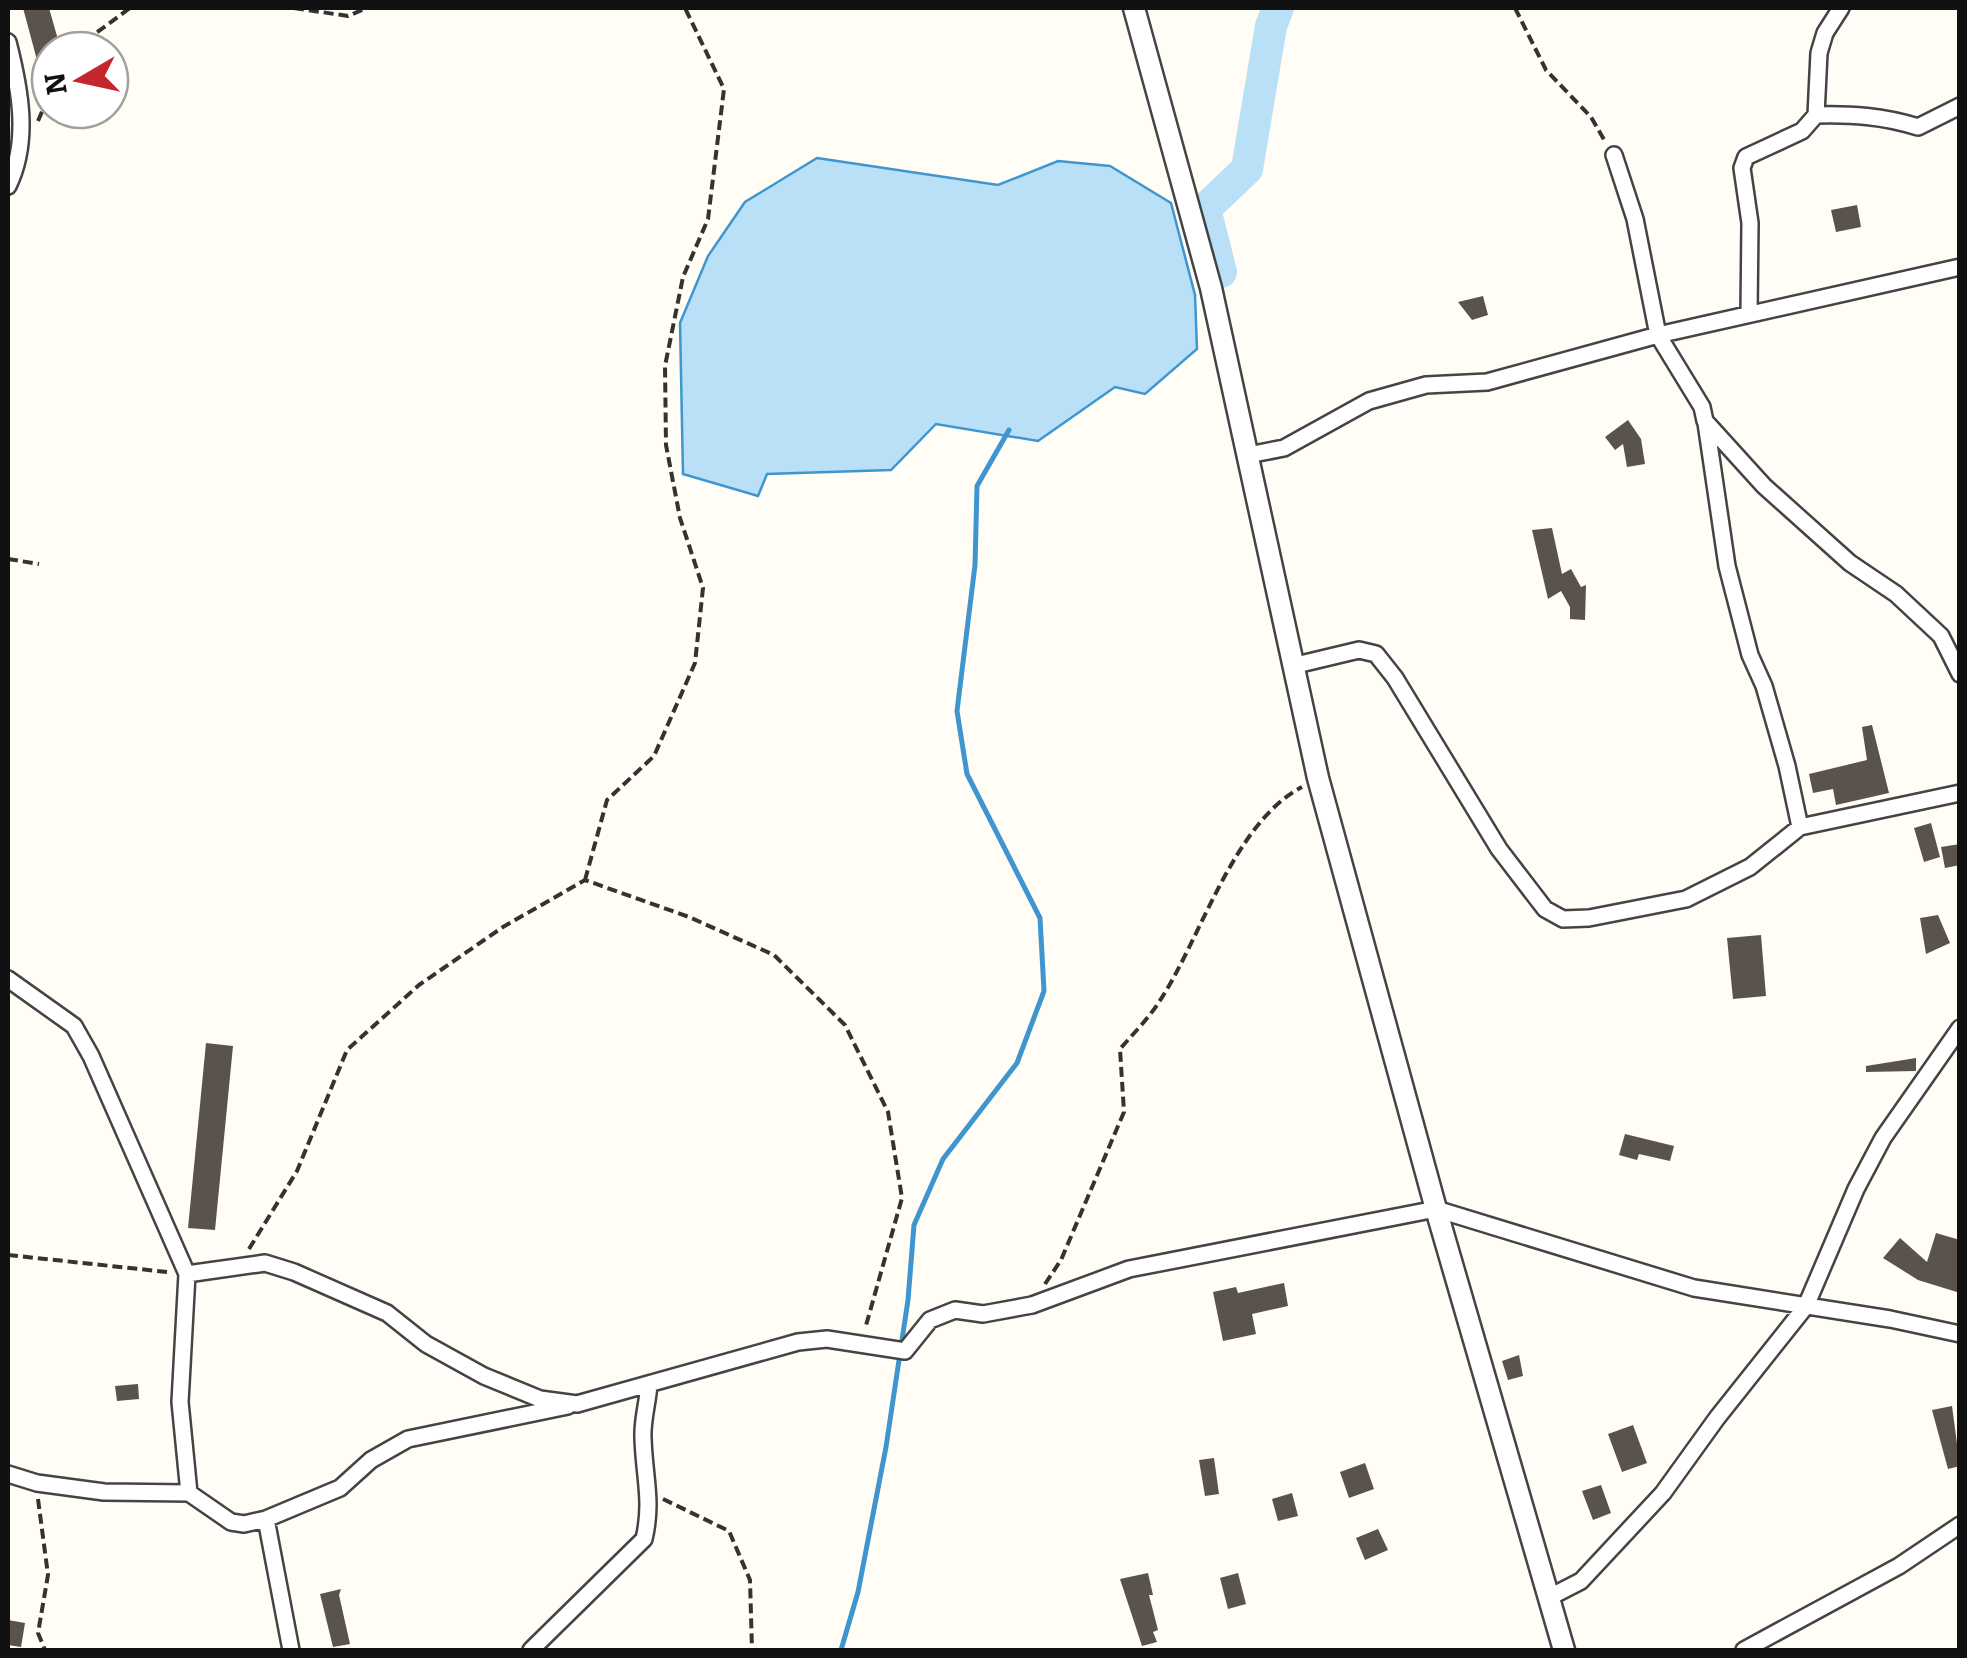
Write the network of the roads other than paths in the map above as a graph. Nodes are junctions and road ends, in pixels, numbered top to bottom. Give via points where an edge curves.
1 (1134, 8) edge
2 (1842, 8) edge
3 (8, 42) edge
4 (1960, 106) edge
5 (1816, 115) junction
6 (1614, 154) road end
7 (8, 186) edge
8 (1960, 267) edge
9 (1749, 314) junction
10 (1658, 334) junction
11 (1705, 421) junction
12 (1248, 455) junction
13 (1292, 666) junction
14 (1960, 674) edge
15 (1960, 793) edge
16 (1800, 827) junction
17 (8, 979) edge
18 (1960, 1028) edge
19 (1436, 1209) junction
20 (186, 1274) junction
21 (1806, 1306) junction
22 (1960, 1334) edge
23 (649, 1384) junction
24 (577, 1404) junction
25 (8, 1474) edge
26 (190, 1493) junction
27 (266, 1519) junction
28 (1960, 1525) edge
29 (1548, 1598) junction
30 (291, 1650) edge
31 (531, 1650) edge
32 (1564, 1650) edge
33 (1744, 1650) edge

1 - 12 street via 1212,288
2 - 5 street via 1819,53
3 - 7 street via 22,118 18,166
4 - 5 street via 1918,127 1855,114
5 - 9 street via 1802,131 1746,157 1742,168 1750,223
6 - 10 street
8 - 9 street
9 - 10 street
10 - 11 street
10 - 12 street via 1488,382 1426,385 1369,400 1284,448
11 - 14 street via 1764,486 1941,636
11 - 16 street via 1727,566
12 - 13 street
13 - 16 street via 1358,650 1376,654 1499,849 1545,908 1564,920 1686,898 1750,868
13 - 19 street
15 - 16 street
17 - 20 street via 74,1026
18 - 21 street via 1884,1138
19 - 21 street via 1694,1288
19 - 23 street via 1128,1269 1032,1305 983,1314 955,1310 930,1320 904,1351 827,1339 798,1342
19 - 29 street
20 - 24 street via 265,1263 294,1272 387,1313 484,1376 540,1399
20 - 26 street via 180,1402
21 - 22 street
21 - 29 street via 1663,1493 1580,1581
23 - 24 street
23 - 31 street via 642,1443 650,1516 644,1539
24 - 27 street via 408,1439 340,1488
25 - 26 street via 104,1492
26 - 27 street via 230,1522
27 - 30 street
28 - 33 street
29 - 32 street

